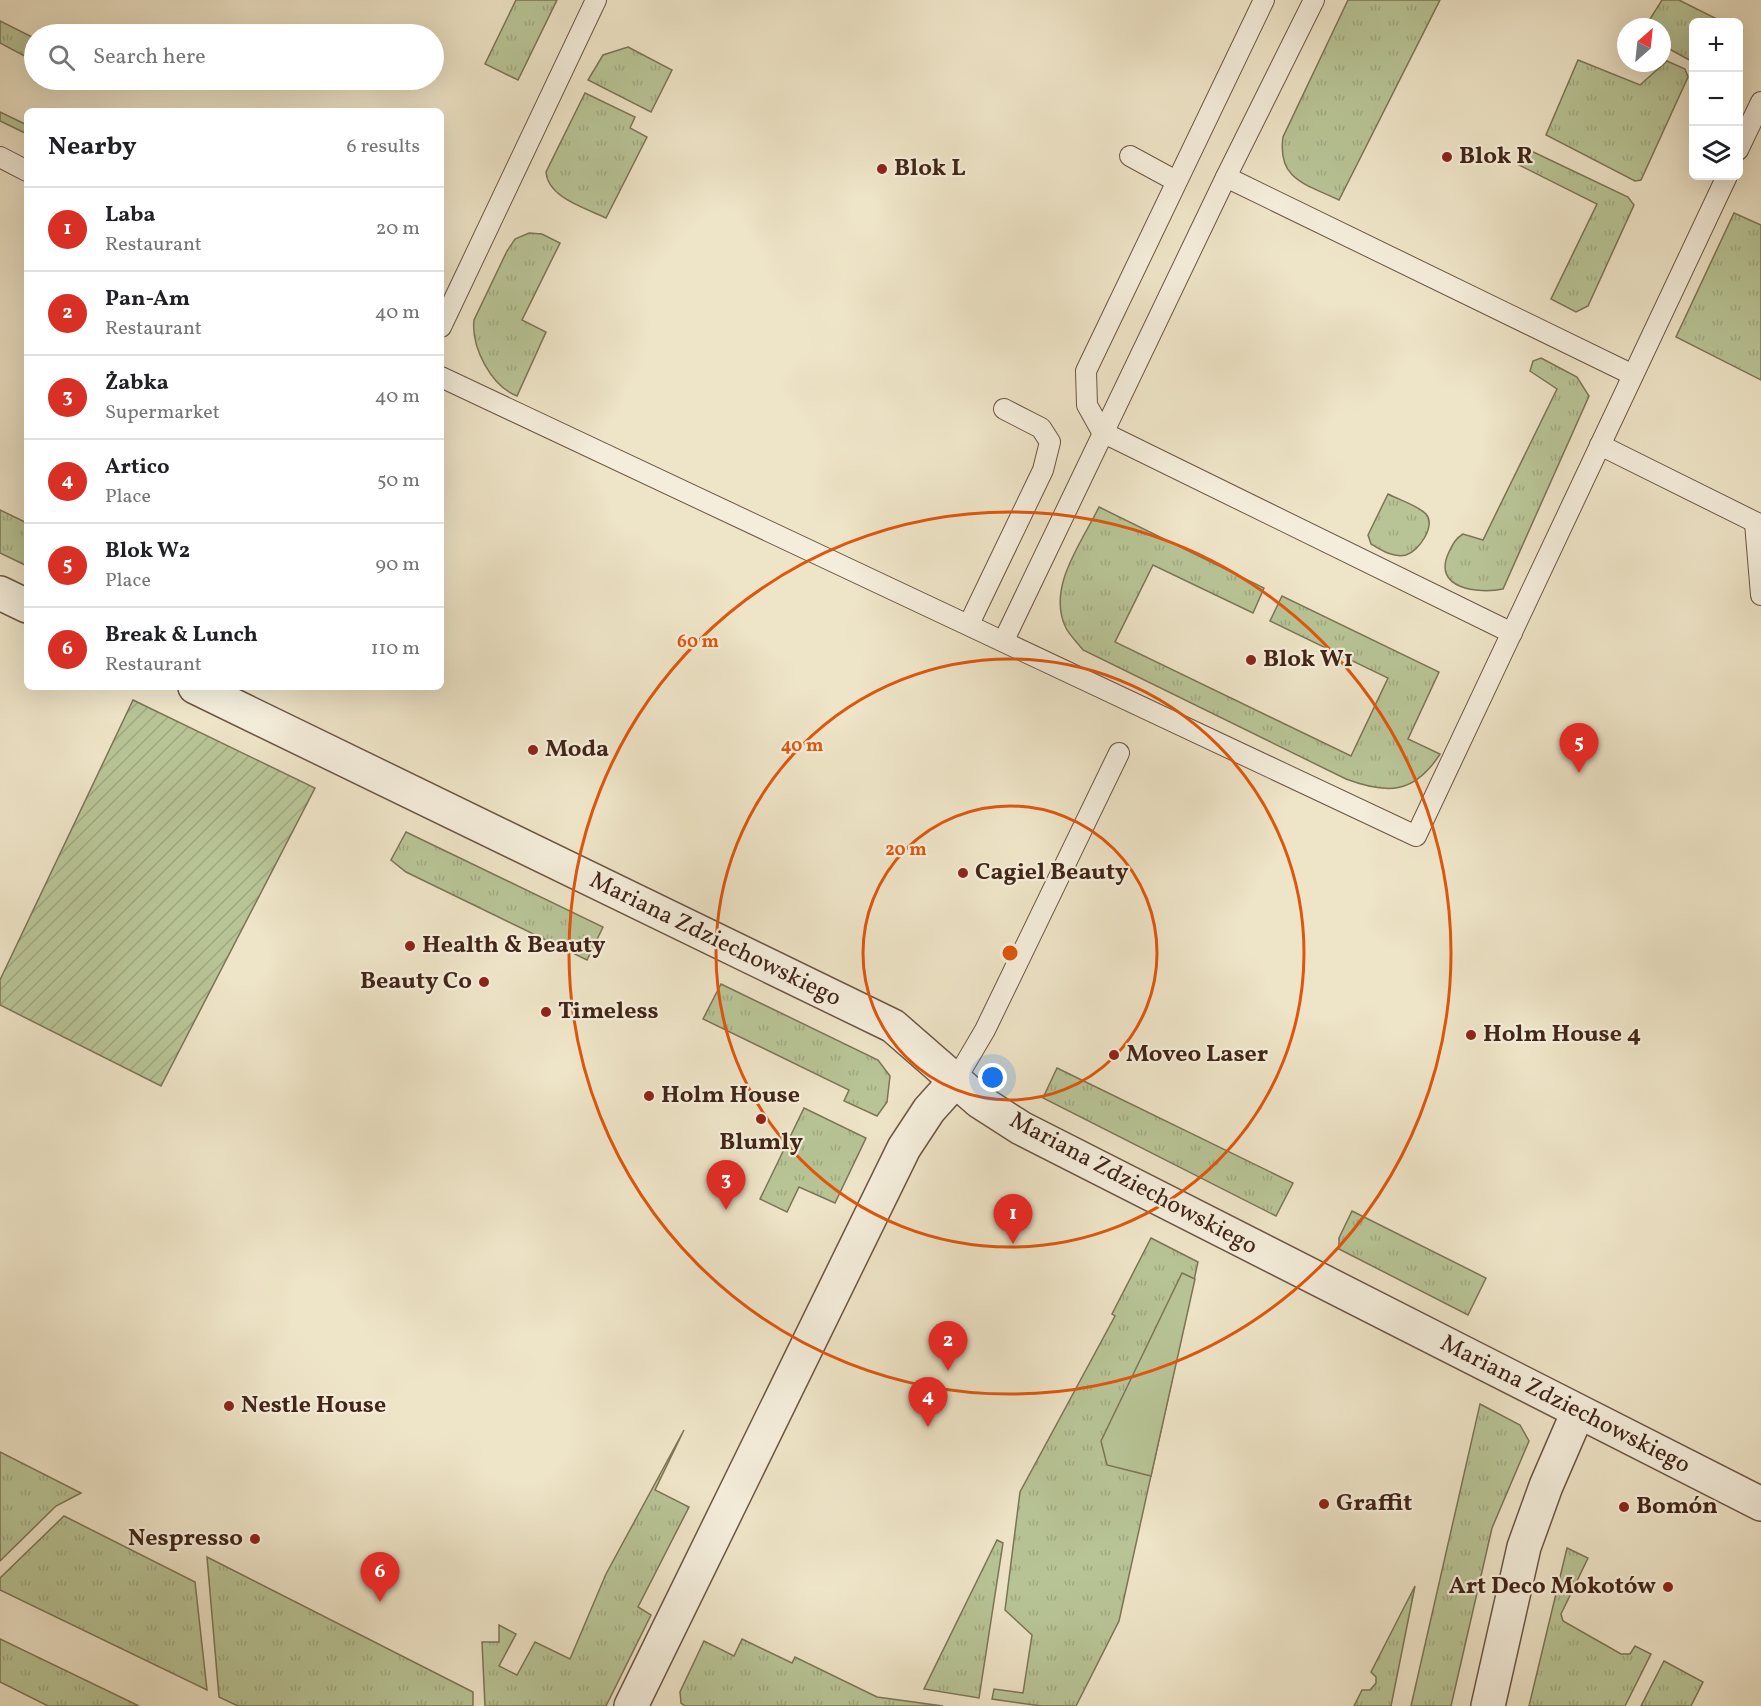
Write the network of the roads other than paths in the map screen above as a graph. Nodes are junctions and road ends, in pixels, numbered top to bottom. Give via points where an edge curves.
1 (596, 0) edge
2 (1264, 0) edge
3 (1314, 0) edge
4 (1761, 102) edge
5 (1743, 140) edge
6 (1130, 156) dead end
7 (0, 157) edge
8 (24, 169) edge
9 (1226, 177) junction
10 (1724, 180) edge
11 (1176, 181) junction
12 (444, 321) edge
13 (1633, 375) junction
14 (444, 378) edge
15 (1004, 409) dead end
16 (1102, 432) junction
17 (1600, 446) junction
18 (1758, 524) edge
19 (0, 593) edge
20 (1761, 595) edge
21 (24, 605) edge
22 (969, 624) junction
23 (1512, 633) junction
24 (1004, 640) junction
25 (201, 690) edge
26 (1119, 753) dead end
27 (955, 1081) junction
28 (1578, 1412) junction
29 (1761, 1504) edge
30 (631, 1706) edge
31 (1488, 1706) edge

1 - 12 lane
2 - 11 lane
3 - 9 lane
4 - 5 lane
6 - 11 lane
7 - 8 lane
9 - 13 lane
9 - 16 lane
10 - 13 lane
11 - 16 lane via 1086,371 1087,405
13 - 17 lane
14 - 22 lane
15 - 22 lane via 1041,428 1050,442 1042,470
16 - 23 lane
16 - 24 lane
17 - 18 lane
17 - 23 lane
18 - 20 lane
19 - 21 street
22 - 24 lane
23 - 24 lane via 1416,836
25 - 27 street, Mariana Zdziechowskiego via 892,1026
26 - 27 lane via 985,1030
27 - 28 street, Mariana Zdziechowskiego via 1021,1128
27 - 30 street via 929,1110 904,1148
28 - 29 street, Mariana Zdziechowskiego
28 - 31 street via 1524,1547

